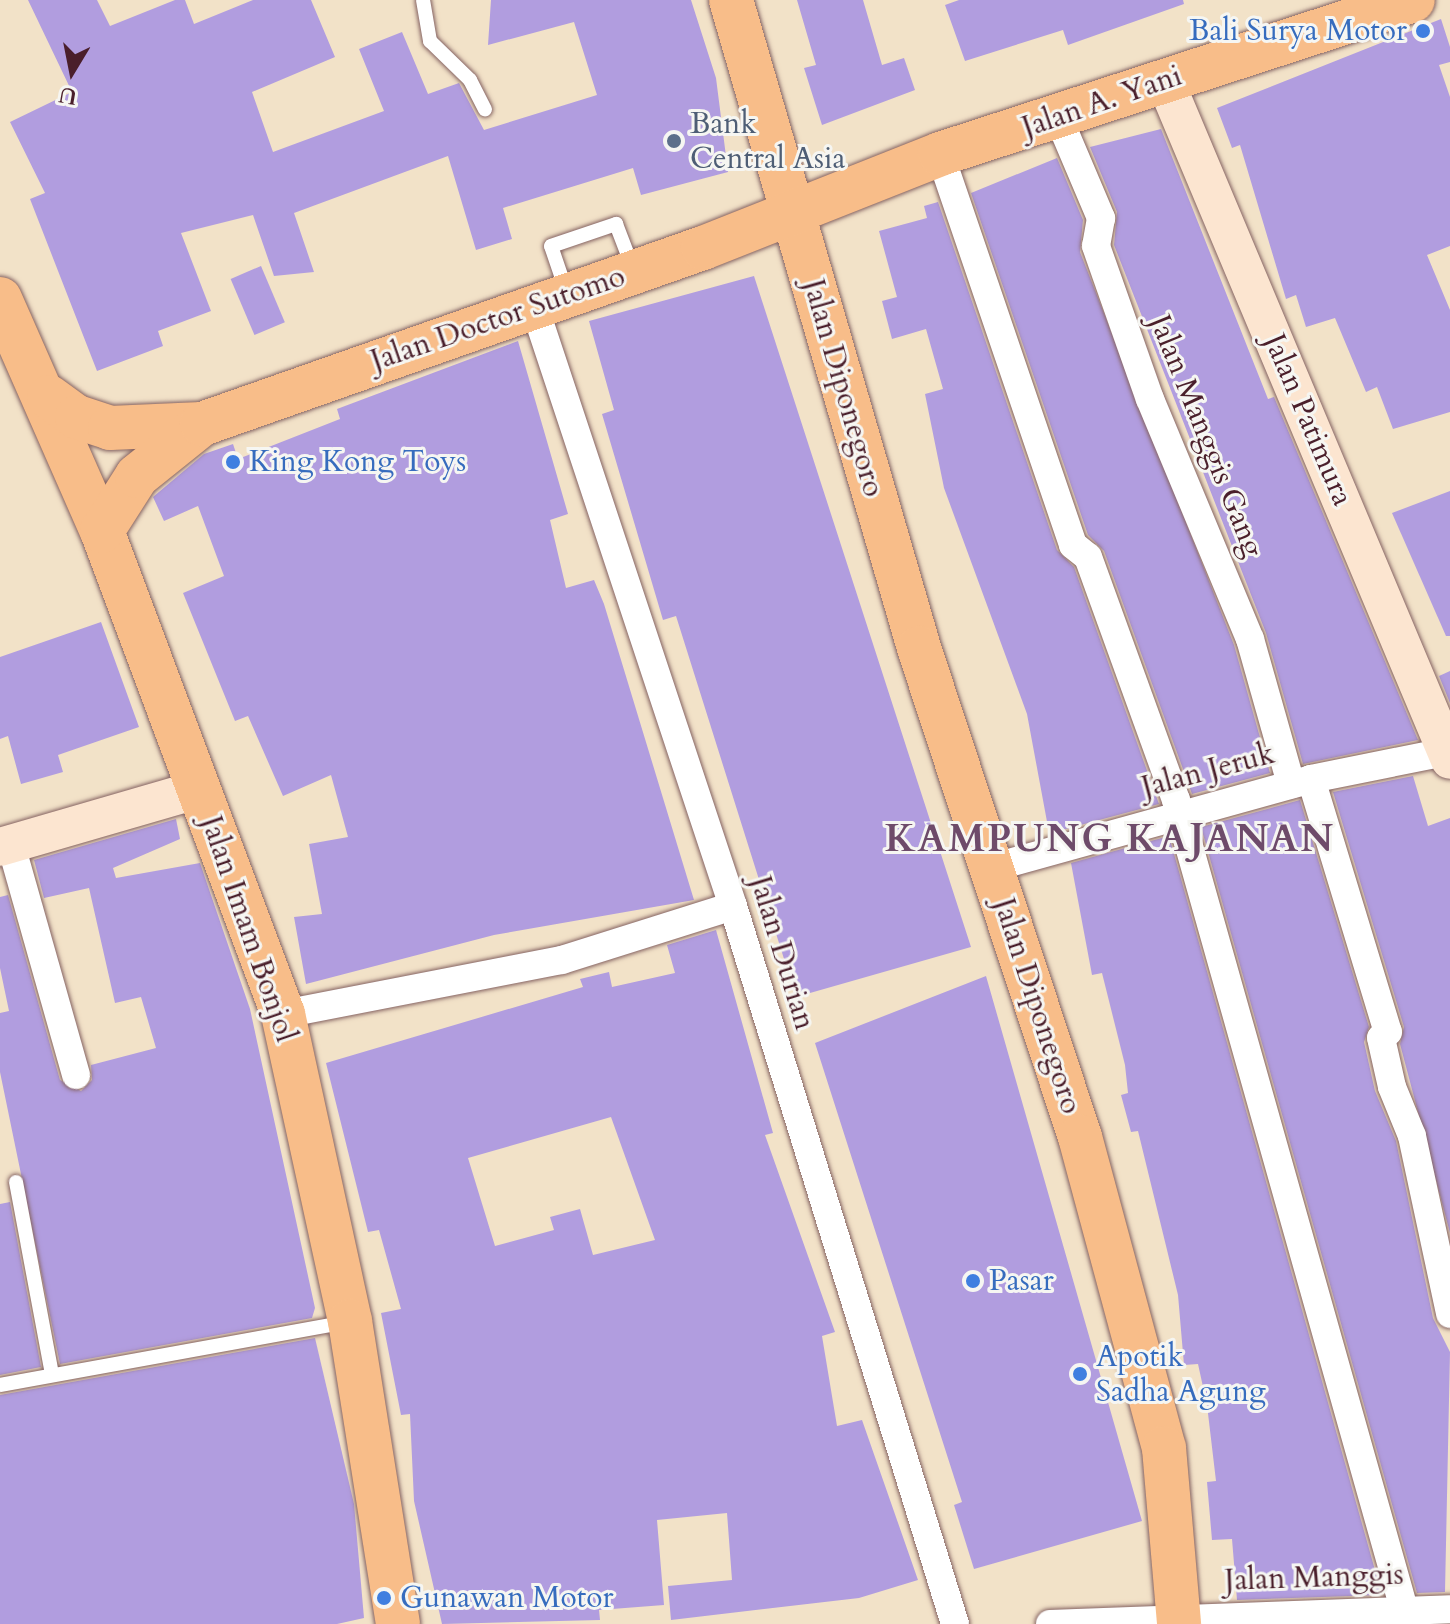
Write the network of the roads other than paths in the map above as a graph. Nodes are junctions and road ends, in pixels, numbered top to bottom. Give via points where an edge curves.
1 (423, 0) edge
2 (731, 0) edge
3 (1413, 0) edge
4 (1165, 81) junction
5 (485, 109) dead end
6 (1059, 119) junction
7 (940, 154) junction
8 (794, 213) junction
9 (0, 299) edge
10 (551, 300) junction
11 (49, 397) junction
12 (202, 424) junction
13 (102, 531) junction
14 (1449, 754) edge
15 (1301, 781) junction
16 (199, 789) junction
17 (1180, 814) junction
18 (6, 846) edge
19 (991, 868) junction
20 (733, 906) junction
21 (283, 1014) junction
22 (76, 1075) dead end
23 (16, 1182) dead end
24 (1450, 1314) edge
25 (350, 1321) junction
26 (52, 1374) junction
27 (0, 1385) edge
28 (1404, 1609) junction
29 (1450, 1609) edge
30 (1179, 1620) edge
31 (1366, 1620) edge
32 (398, 1624) edge
33 (955, 1624) edge
34 (1050, 1624) edge

1 - 5 lane via 430,41 470,80
2 - 8 highway, Jalan Diponegoro
3 - 4 highway, Jalan A. Yani
4 - 6 highway, Jalan A. Yani
4 - 14 street, Jalan Patimura
6 - 7 highway, Jalan A. Yani
6 - 15 street, Jalan Manggis Gang via 1101,218 1096,246 1150,399 1250,639
7 - 8 highway, Jalan A. Yani
7 - 17 street via 1073,545 1088,557
8 - 10 highway, Jalan Doctor Sutomo
8 - 19 highway, Jalan Diponegoro via 820,320
9 - 11 highway, Jalan Imam Bonjol
10 - 12 highway, Jalan Doctor Sutomo
10 - 20 street, Jalan Durian
11 - 12 highway, Jalan Doctor Sutomo via 110,428
11 - 13 highway, Jalan Imam Bonjol
12 - 13 highway, Jalan Doctor Sutomo via 137,476
13 - 16 highway, Jalan Imam Bonjol
14 - 15 street, Jalan Jeruk
15 - 17 street, Jalan Jeruk
15 - 24 street, Jalan Manggis Gang via 1388,1032 1381,1038 1392,1087 1412,1136
16 - 18 street
16 - 21 highway, Jalan Imam Bonjol
17 - 19 street, Jalan Jeruk
17 - 28 street
18 - 22 street
19 - 30 highway, Jalan Diponegoro via 1080,1137 1164,1448
20 - 21 street via 562,960
20 - 33 street, Jalan Durian
21 - 25 highway, Jalan Imam Bonjol
23 - 26 lane
25 - 26 lane
25 - 32 highway, Jalan Imam Bonjol
26 - 27 lane
28 - 29 street, Jalan Manggis
28 - 31 street, Jalan Manggis
30 - 31 street, Jalan Manggis
30 - 34 street, Jalan Manggis

